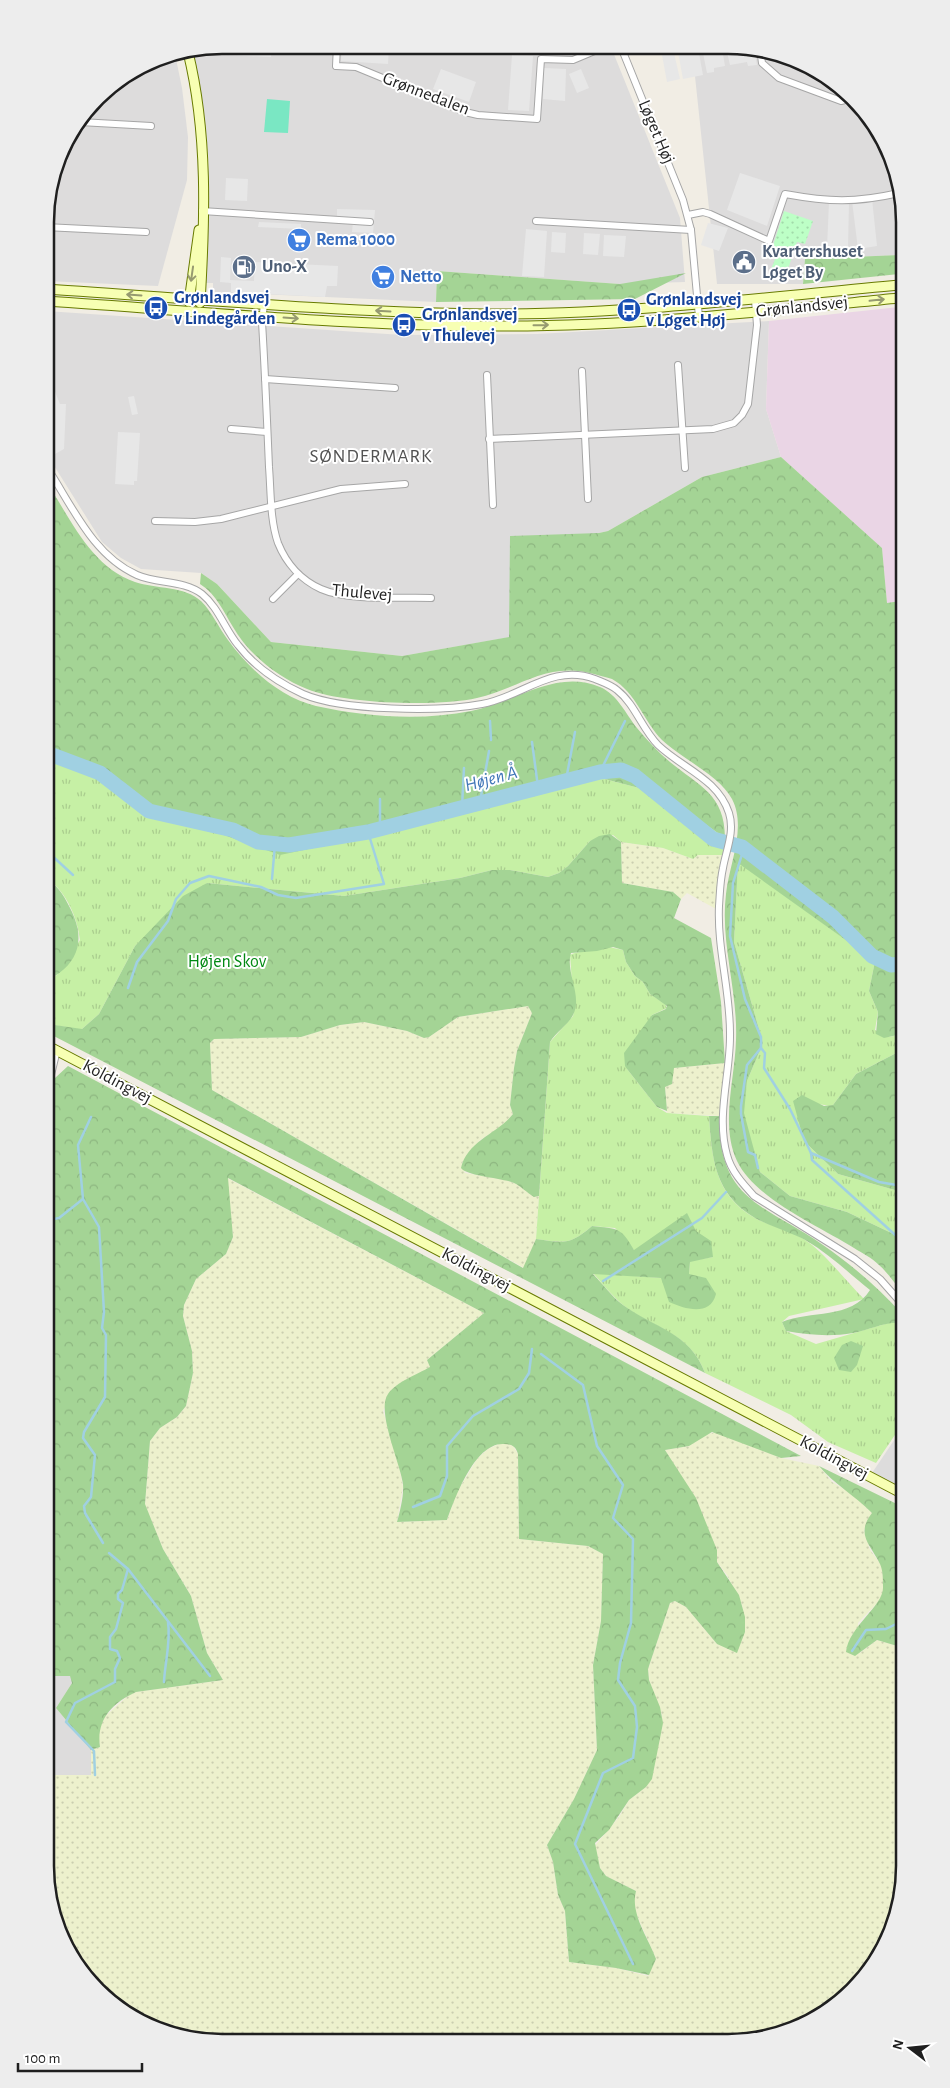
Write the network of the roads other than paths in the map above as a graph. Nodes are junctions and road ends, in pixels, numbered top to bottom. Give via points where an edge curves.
1 (337, 54) edge
2 (587, 54) edge
3 (623, 54) edge
4 (189, 57) edge
5 (761, 57) edge
6 (844, 100) edge
7 (87, 122) edge
8 (151, 126) dead end
9 (894, 194) edge
10 (202, 213) junction
11 (688, 215) junction
12 (536, 221) dead end
13 (370, 222) dead end
14 (54, 227) edge
15 (691, 230) junction
16 (146, 232) dead end
17 (896, 285) edge
18 (54, 290) edge
19 (189, 298) junction
20 (896, 298) edge
21 (201, 299) junction
22 (755, 300) junction
23 (54, 302) edge
24 (264, 304) junction
25 (699, 305) junction
26 (188, 310) junction
27 (200, 311) junction
28 (756, 312) junction
29 (263, 316) junction
30 (699, 317) junction
31 (678, 366) dead end
32 (582, 371) dead end
33 (487, 375) dead end
34 (265, 379) junction
35 (395, 388) dead end
36 (230, 430) dead end
37 (267, 432) junction
38 (683, 432) junction
39 (586, 436) junction
40 (490, 439) junction
41 (685, 468) dead end
42 (54, 478) edge
43 (405, 484) dead end
44 (588, 498) dead end
45 (493, 505) dead end
46 (272, 507) junction
47 (155, 521) dead end
48 (298, 574) junction
49 (431, 598) dead end
50 (273, 599) dead end
51 (54, 1049) edge
52 (57, 1050) junction
53 (54, 1062) edge
54 (896, 1297) edge
55 (896, 1490) edge

1 - 2 street, Grønnedalen via 336,66 356,67 478,115 537,119 541,59 573,60
3 - 11 street, Løget Høj
4 - 10 street via 201,128
5 - 6 street via 762,62 778,78
7 - 8 street
9 - 11 street via 840,202 785,194 769,241 710,214
10 - 13 street
10 -> 19 street
10 - 21 street
11 - 15 street, Løget Høj
12 - 15 street
14 - 16 street
15 - 25 street, Løget Høj
17 - 22 street, Grønlandsvej
19 -> 18 street, Grønlandsvej
19 - 21 street, Grønlandsvej
19 - 26 street
28 -> 20 street, Grønlandsvej
21 - 24 street, Grønlandsvej
21 - 27 street
22 - 25 street, Grønlandsvej
22 - 28 street
23 - 26 street, Grønlandsvej
25 -> 24 street, Grønlandsvej via 502,314
24 - 29 street, Thulevej
25 - 30 street, Løget Høj
26 - 27 street, Grønlandsvej
27 - 29 street, Grønlandsvej
28 - 30 street, Grønlandsvej
28 - 38 street via 748,404 742,415 724,427
29 -> 30 street, Grønlandsvej via 404,325 489,326 606,324
29 - 34 street, Thulevej
31 - 38 street
32 - 39 street
33 - 40 street
34 - 35 street
34 - 37 street, Thulevej
36 - 37 street
37 - 46 street, Thulevej
38 - 39 street
38 - 41 street
39 - 40 street
39 - 44 street
40 - 45 street
42 - 54 street via 106,556 136,574 199,592 209,600 238,645 253,661 284,684 324,701 388,708 481,705 554,676 589,677 618,690 657,744 704,778 723,799 730,818 719,910 730,1023 722,1121 727,1156 742,1183 754,1196 855,1259
43 - 46 street via 341,489
46 - 47 street via 195,522
46 - 48 street, Thulevej via 278,541 286,560
48 - 49 street, Thulevej via 312,585 337,594
48 - 50 street
51 - 52 street, Koldingvej
52 - 53 street
52 - 55 street, Koldingvej

